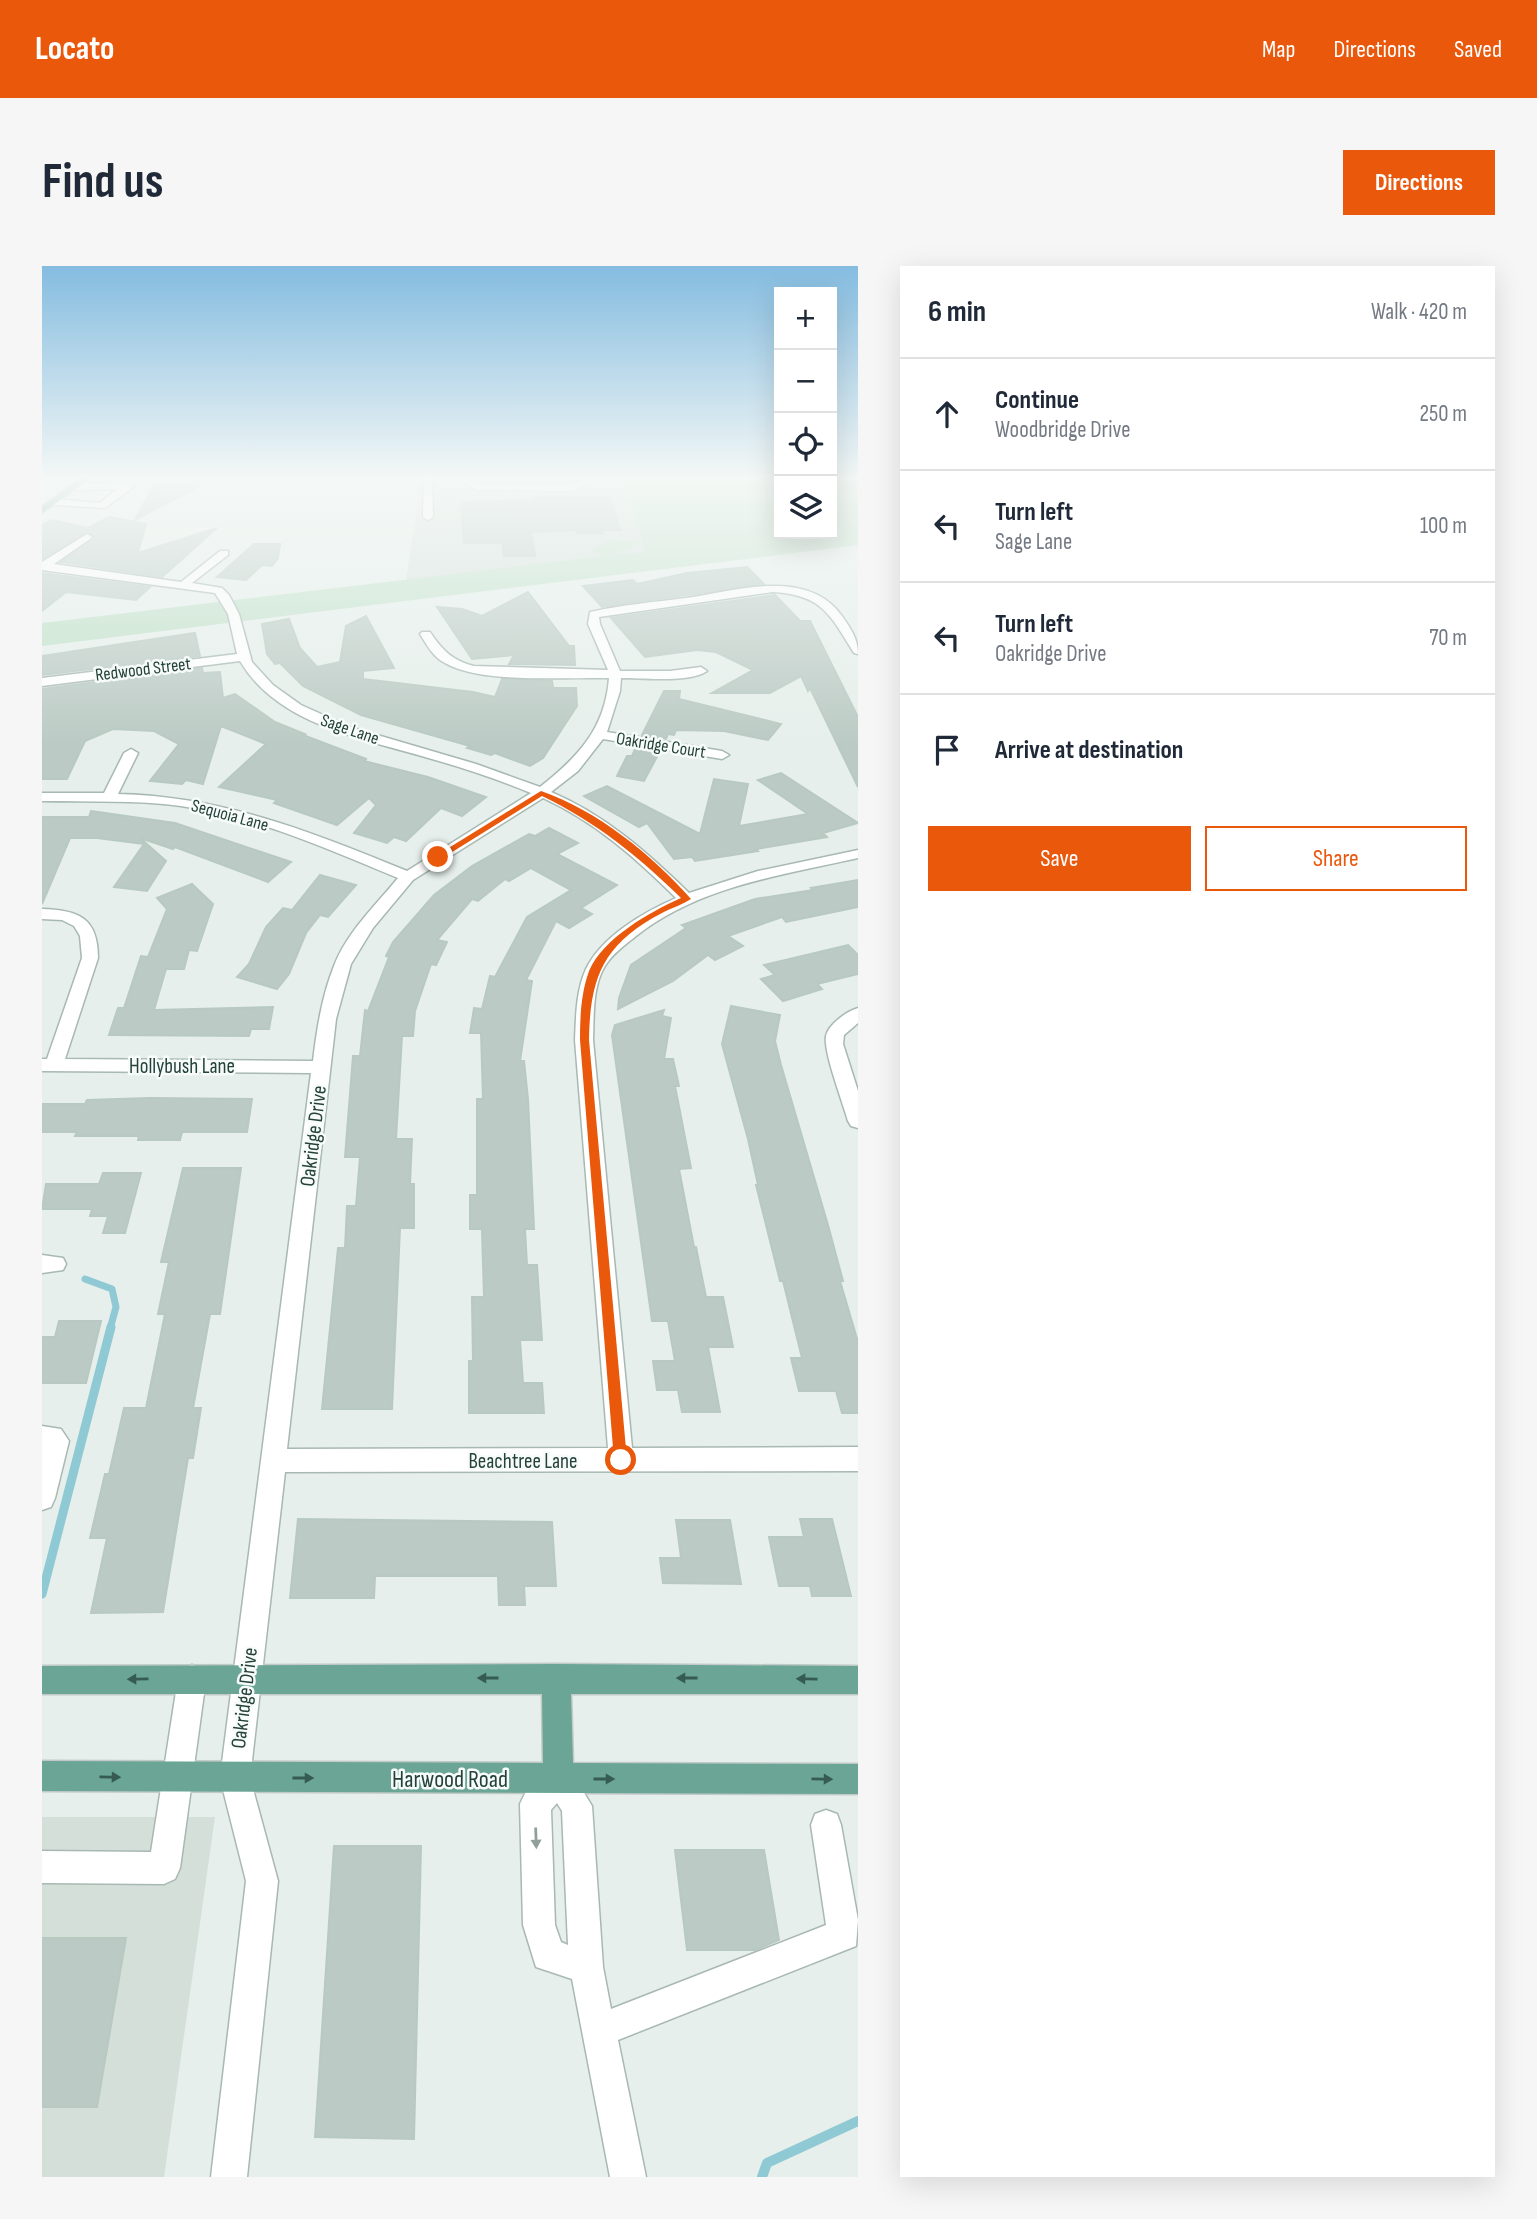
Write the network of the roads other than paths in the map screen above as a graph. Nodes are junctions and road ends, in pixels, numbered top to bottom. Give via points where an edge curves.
1 (52, 567) edge
2 (206, 567) edge
3 (185, 584) junction
4 (426, 634) dead end
5 (858, 651) edge
6 (244, 657) junction
7 (701, 671) dead end
8 (615, 674) junction
9 (42, 682) edge
10 (600, 735) junction
11 (131, 753) dead end
12 (722, 755) dead end
13 (541, 793) junction
14 (42, 797) edge
15 (110, 798) junction
16 (858, 854) edge
17 (408, 877) junction
18 (686, 899) junction
19 (42, 914) edge
20 (858, 1014) edge
21 (48, 1065) edge
22 (322, 1067) junction
23 (858, 1121) edge
24 (42, 1437) edge
25 (858, 1459) edge
26 (621, 1460) junction
27 (273, 1461) junction
28 (42, 1498) edge
29 (247, 1678) junction
30 (556, 1678) junction
31 (192, 1679) junction
32 (42, 1680) edge
33 (858, 1680) edge
34 (42, 1776) edge
35 (177, 1778) junction
36 (235, 1778) junction
37 (558, 1779) junction
38 (858, 1779) edge
39 (825, 1825) dead end
40 (42, 1867) edge
41 (586, 1967) junction
42 (598, 2031) junction
43 (229, 2177) edge
44 (628, 2177) edge

1 - 3 street, Sage Lane
2 - 3 street
3 - 6 street, Sage Lane via 218,590 228,598
4 - 8 street via 440,657 469,669
5 - 8 street via 828,604 813,595 773,589 597,612 593,619
6 - 9 street, Redwood Street
6 - 13 street, Sage Lane via 264,681 310,715
7 - 8 street via 670,676
8 - 10 street, Oakridge Drive via 608,718
10 - 12 street, Oakridge Court
10 - 13 street, Oakridge Drive via 573,768
11 - 15 street
13 - 17 street, Oakridge Drive
13 - 18 street, Sage Lane via 613,833
14 - 15 street, Sequoia Lane
15 - 17 street, Sequoia Lane via 179,802 232,813 328,844
16 - 18 street
17 - 22 street, Oakridge Drive via 366,926 343,964 327,1018
18 - 26 street via 657,912 602,957 585,1009
19 - 21 street via 79,921 88,930 91,943 90,958
20 - 23 street via 835,1033 834,1044
21 - 22 street, Hollybush Lane
22 - 27 street, Oakridge Drive
24 - 28 street via 57,1441
25 - 26 street, Beachtree Lane
26 - 27 street, Beachtree Lane
27 - 29 street, Oakridge Drive
30 -> 29 main road
29 - 31 main road
29 - 36 street, Oakridge Drive
33 -> 30 main road
30 - 37 main road
31 -> 32 main road
31 - 35 street
34 -> 35 main road, Harwood Road
35 - 36 main road, Harwood Road
35 - 40 street via 164,1868
36 -> 37 main road, Harwood Road
36 - 43 street via 262,1881
37 -> 38 main road, Harwood Road
37 - 41 street via 577,1806
37 -> 41 street via 535,1804 539,1925 548,1955
39 - 42 street via 844,1934
41 - 42 street
42 - 44 street

